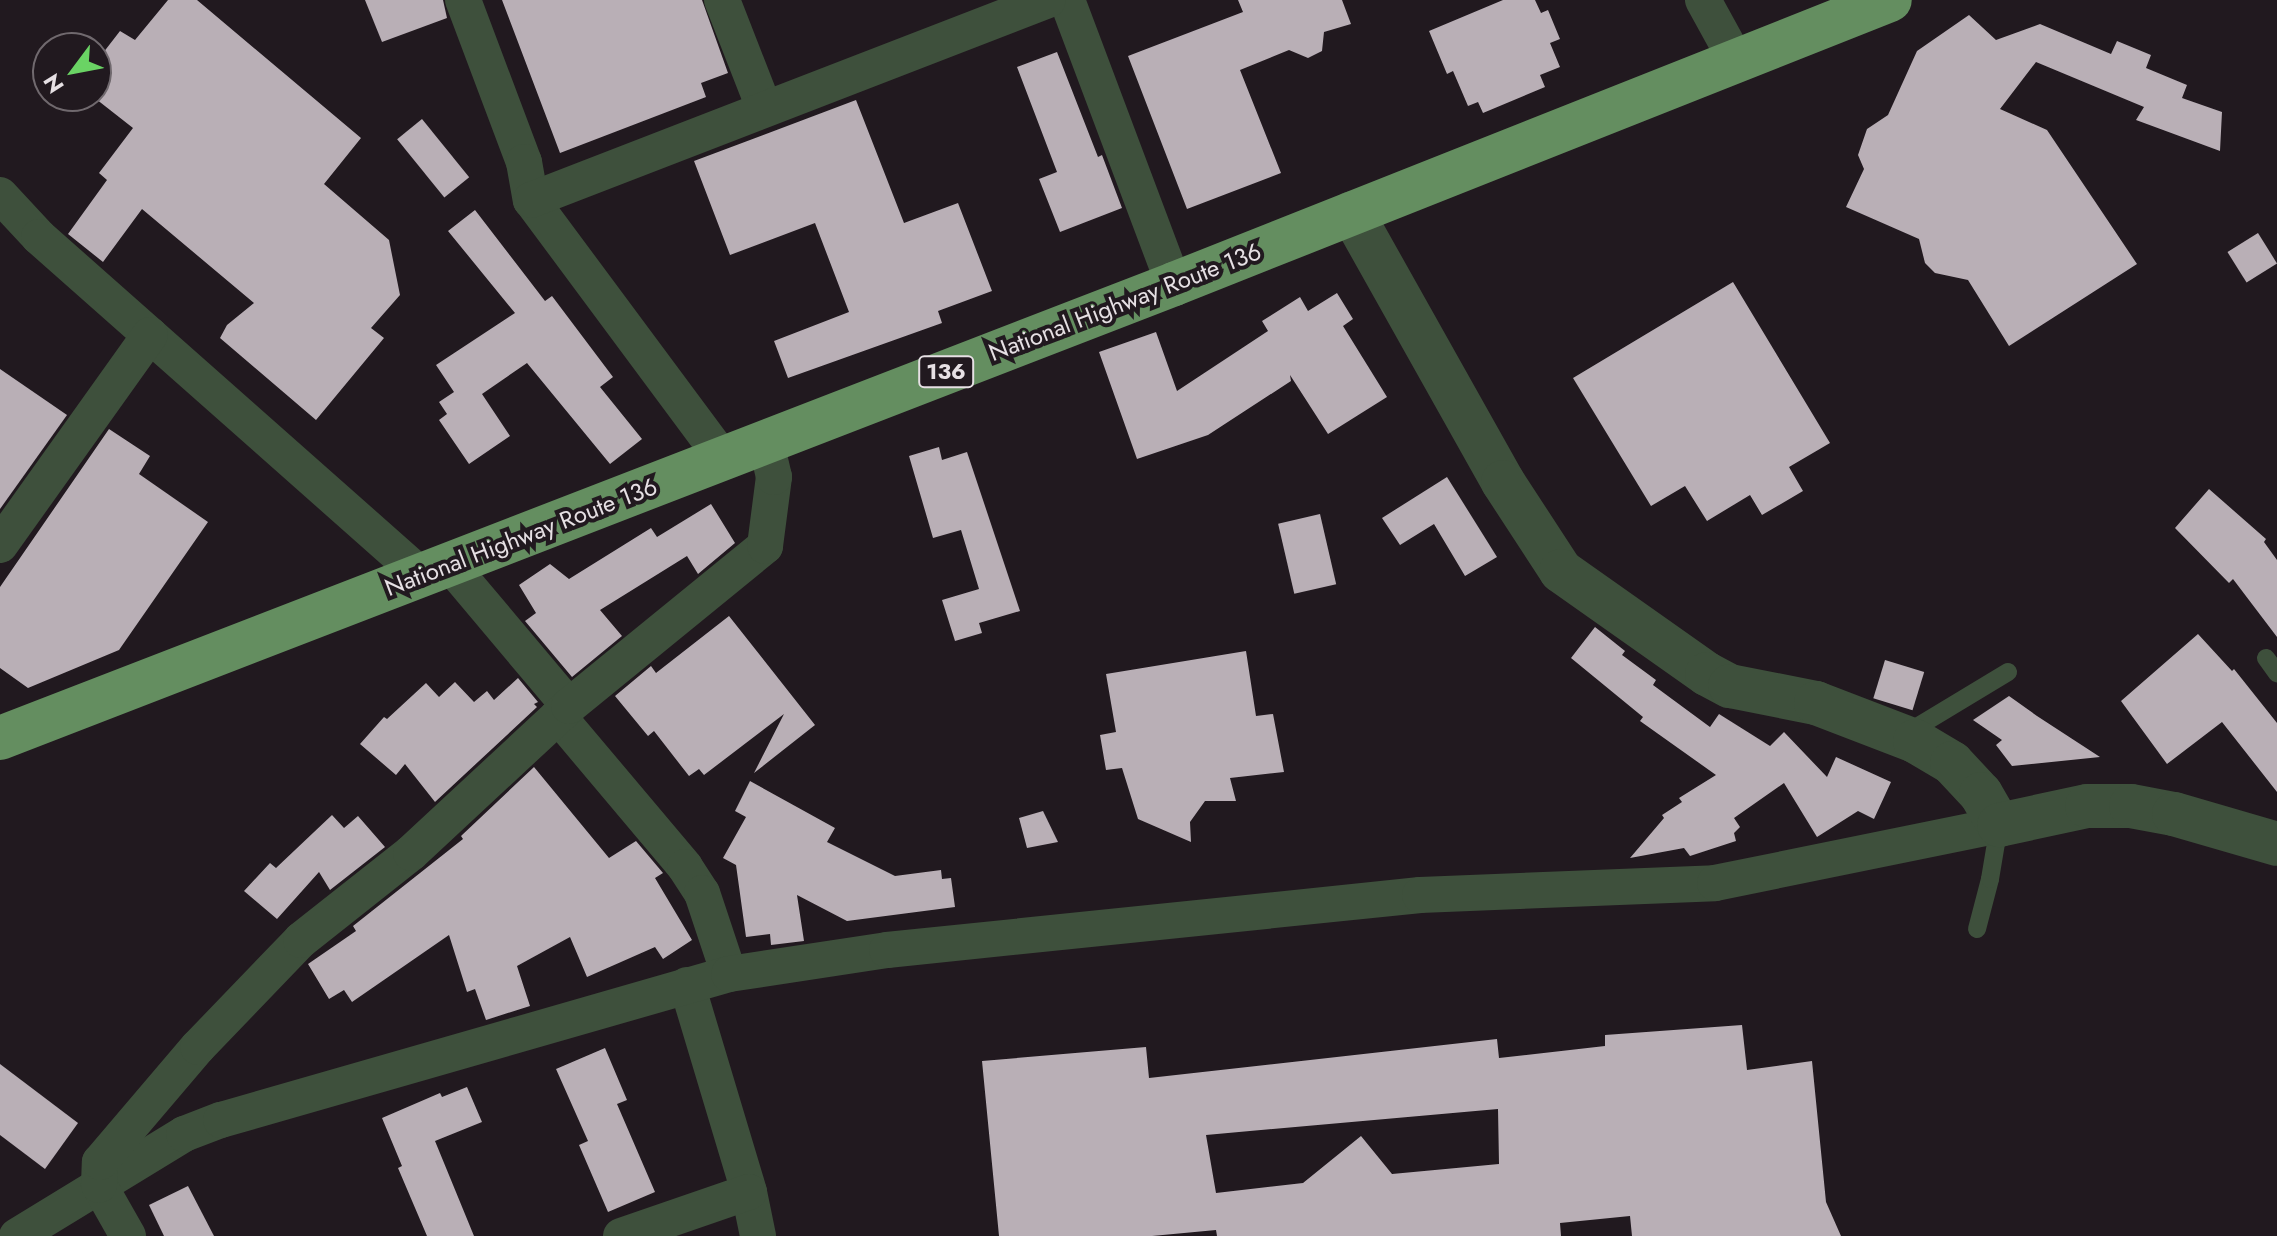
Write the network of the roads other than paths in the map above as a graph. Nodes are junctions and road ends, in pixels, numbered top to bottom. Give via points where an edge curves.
1 (463, 0) edge
2 (722, 0) edge
3 (1048, 0) edge
4 (1067, 0) edge
5 (1703, 0) edge
6 (1890, 0) edge
7 (977, 12) edge
8 (1736, 60) junction
9 (764, 108) junction
10 (0, 195) edge
11 (531, 200) junction
12 (1352, 213) junction
13 (1174, 284) junction
14 (150, 335) junction
15 (766, 441) junction
16 (722, 457) junction
17 (0, 545) edge
18 (437, 571) junction
19 (2008, 672) dead end
20 (563, 711) junction
21 (1901, 736) junction
22 (0, 738) edge
23 (1999, 825) junction
24 (2277, 844) edge
25 (1977, 929) dead end
26 (729, 974) junction
27 (687, 985) junction
28 (99, 1185) junction
29 (749, 1192) junction
30 (17, 1236) edge
31 (128, 1236) edge
32 (621, 1236) edge
33 (758, 1236) edge

1 - 11 street via 524,162
2 - 9 street
3 - 7 street
4 - 13 street
5 - 8 street
6 - 8 highway, National Highway Route 136 / 136
7 - 9 street
8 - 12 highway, National Highway Route 136 / 136
9 - 11 street
10 - 14 street via 39,237
11 - 16 street
12 - 13 highway, National Highway Route 136 / 136
12 - 21 street via 1503,482 1561,571 1730,686 1816,703
13 - 15 highway, National Highway Route 136 / 136
14 - 17 street
14 - 18 street
15 - 16 highway, National Highway Route 136 / 136
15 - 20 street via 774,477 765,546
16 - 18 highway, National Highway Route 136 / 136
18 - 20 street
18 - 22 highway, National Highway Route 136 / 136
19 - 21 lane
20 - 26 street via 702,893
20 - 28 street via 411,853 301,940 198,1047 100,1162
21 - 23 street via 1952,763 1981,794
23 - 24 street via 2087,806 2131,806
23 - 25 lane
23 - 26 street via 1715,883 1420,895 887,950
26 - 27 street
27 - 28 street via 221,1120 184,1134
27 - 29 street
28 - 30 street
28 - 31 street
29 - 32 street
29 - 33 street

